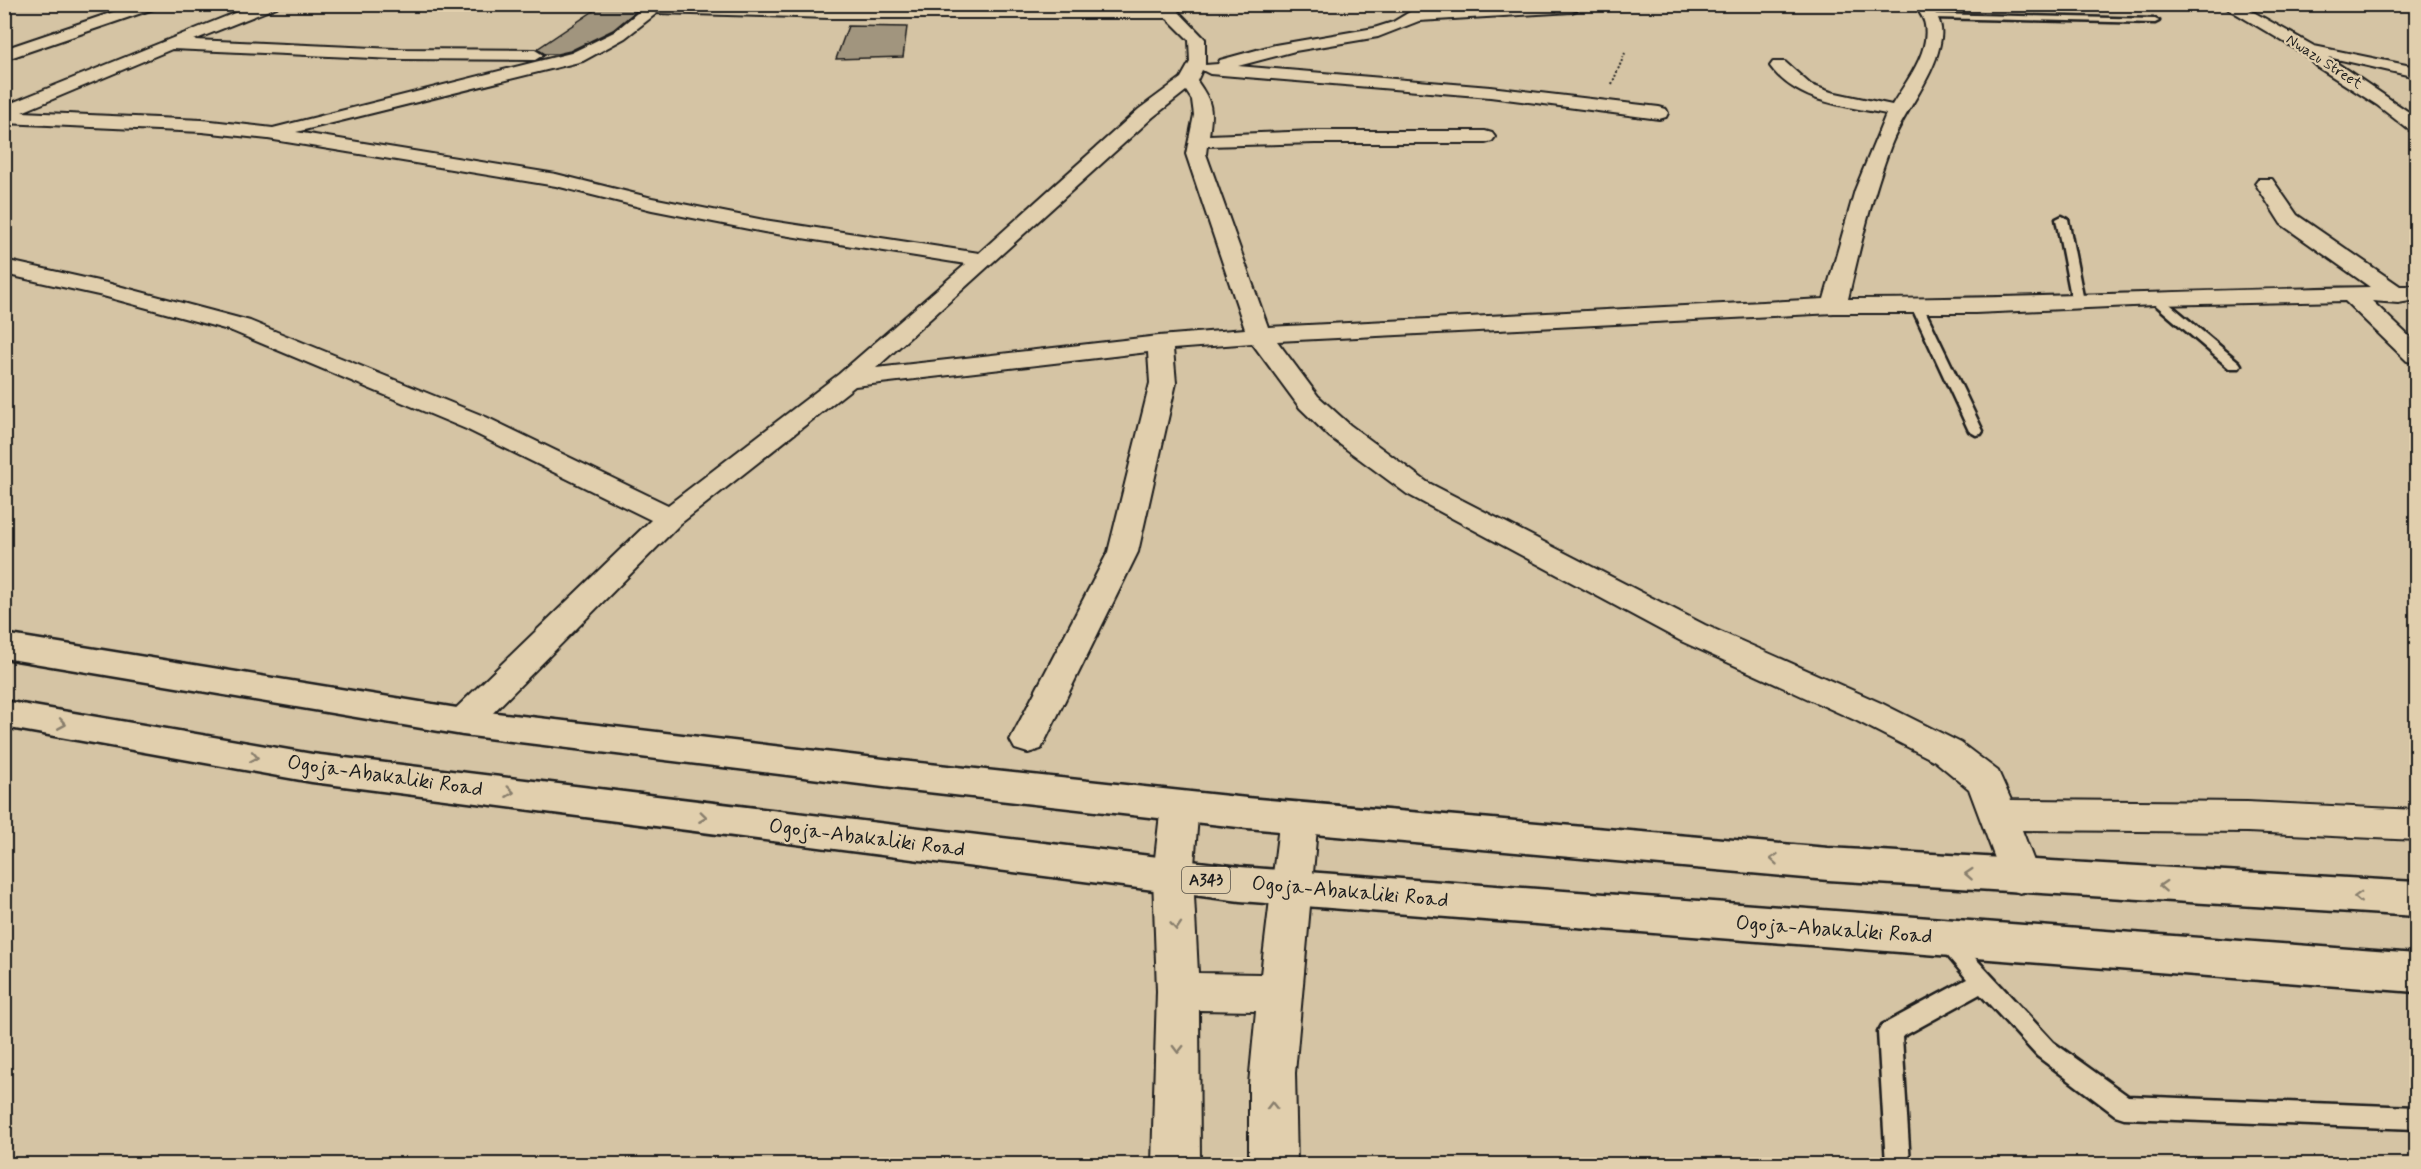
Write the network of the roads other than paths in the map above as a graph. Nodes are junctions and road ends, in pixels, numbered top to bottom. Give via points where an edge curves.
1 (154, 4) edge
2 (272, 4) edge
3 (1433, 4) edge
4 (1914, 4) edge
5 (2227, 4) edge
6 (656, 6) edge
7 (1572, 7) dead end
8 (833, 9) edge
9 (1169, 9) edge
10 (1925, 9) edge
11 (1413, 17) junction
12 (2155, 21) dead end
13 (170, 44) junction
14 (2307, 48) junction
15 (4, 55) edge
16 (577, 57) junction
17 (1779, 66) dead end
18 (2416, 72) edge
19 (1196, 75) junction
20 (8, 111) edge
21 (1897, 111) junction
22 (1659, 113) dead end
23 (2416, 126) edge
24 (268, 134) junction
25 (1485, 137) dead end
26 (1197, 141) junction
27 (2265, 183) dead end
28 (2062, 219) dead end
29 (984, 260) junction
30 (4, 267) edge
31 (2405, 293) edge
32 (2351, 294) junction
33 (2155, 298) junction
34 (2078, 301) junction
35 (1834, 306) junction
36 (1917, 306) junction
37 (2416, 308) edge
38 (1258, 335) junction
39 (1160, 343) junction
40 (2416, 356) edge
41 (2234, 365) dead end
42 (848, 379) junction
43 (1976, 431) dead end
44 (670, 518) junction
45 (4, 646) edge
46 (4, 714) edge
47 (463, 722) junction
48 (1028, 740) dead end
49 (1180, 805) junction
50 (1998, 815) junction
51 (1299, 817) junction
52 (2416, 825) edge
53 (1173, 876) junction
54 (2020, 877) junction
55 (1294, 888) junction
56 (2416, 899) edge
57 (1943, 938) junction
58 (2416, 973) edge
59 (1983, 981) junction
60 (1178, 991) junction
61 (1279, 993) junction
62 (2416, 1118) edge
63 (1176, 1164) edge
64 (1273, 1164) edge
65 (1898, 1164) edge

1 - 15 street
2 - 13 street
3 - 11 street
4 - 10 street
5 - 14 street, Nwazu Street
6 - 8 street
6 - 16 street via 615,38
7 - 11 street
8 - 9 street
9 - 19 street via 1197,39
10 - 12 lane
10 - 21 street via 1935,29 1930,52
11 - 19 street via 1374,33 1276,50
13 - 16 street
13 - 20 street
14 - 18 street
14 - 23 street, Nwazu Street
16 - 24 street
17 - 21 street via 1805,89
19 - 22 street via 1490,92
19 - 26 street via 1203,115
19 - 29 street via 1146,113
20 - 24 street
21 - 35 street via 1864,191
24 - 29 street via 556,180 764,226
25 - 26 street
26 - 38 street via 1196,154
27 - 31 street via 2289,219
28 - 34 lane
29 - 42 street
30 - 44 street via 241,326 476,423
31 - 32 street
31 - 37 street
32 - 33 street
32 - 40 street
33 - 34 street
33 - 41 lane
34 - 36 street
35 - 36 street
35 - 38 street
36 - 43 lane
38 - 39 street
38 - 50 street via 1309,402 1340,431 1417,488 1694,633 1948,752 1985,781
39 - 42 street
39 - 48 street via 1163,384 1123,552
42 - 44 street
44 - 47 street
45 - 47 highway
46 -> 53 highway, Ogoja-Abakaliki Road / A343 via 312,768
47 - 49 highway
49 - 51 highway
49 - 53 street
50 - 52 street via 2247,817
50 - 54 street
54 -> 51 highway
51 - 55 street
53 - 55 highway, Ogoja-Abakaliki Road / A343
53 -> 60 street
56 -> 54 highway
55 - 57 highway, Ogoja-Abakaliki Road / A343
55 - 61 street
57 - 58 highway, Ogoja-Abakaliki Road / A343
57 - 59 lane
59 - 62 lane via 2045,1049 2124,1107
59 - 65 lane via 1890,1032
60 - 61 street
60 -> 63 street
64 -> 61 street via 1272,1076

